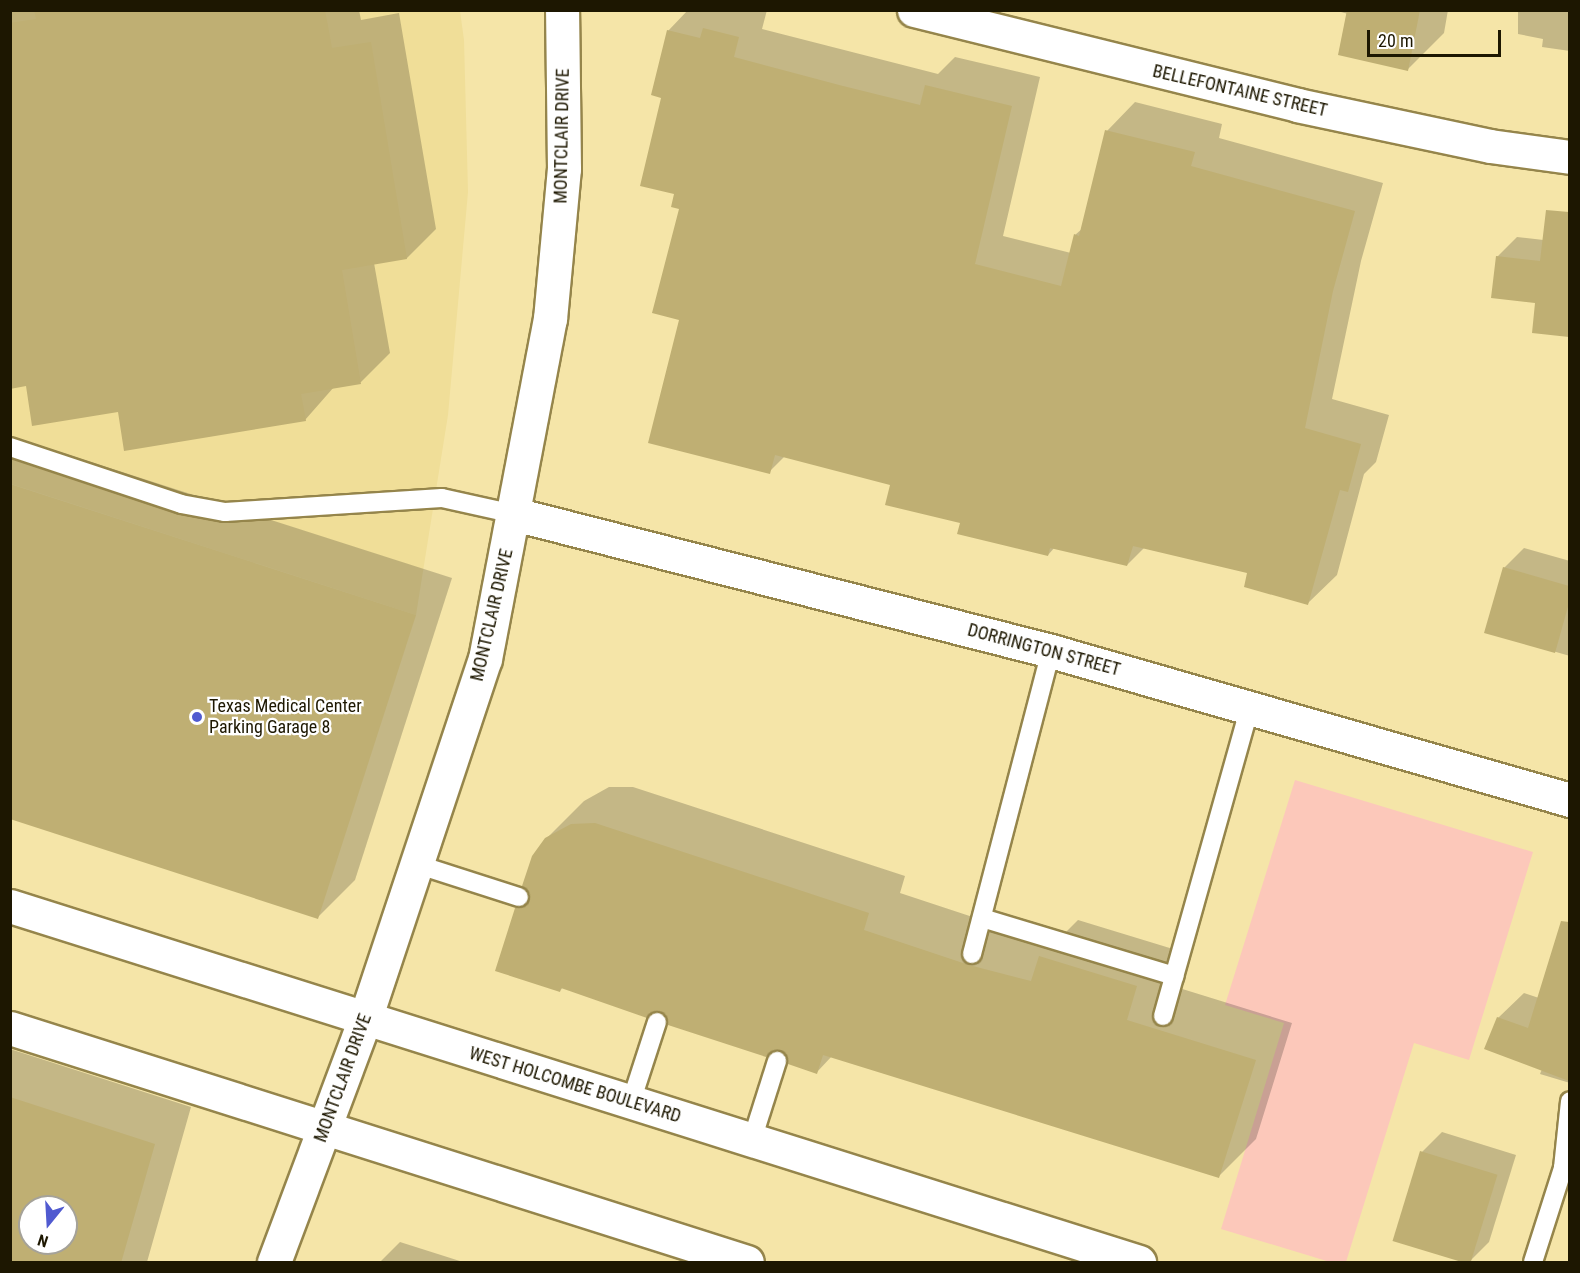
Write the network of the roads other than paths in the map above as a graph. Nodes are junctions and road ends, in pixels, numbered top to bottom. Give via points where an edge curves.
1 (562, 10) edge
2 (914, 10) edge
3 (1569, 157) edge
4 (10, 447) edge
5 (514, 514) junction
6 (1051, 651) junction
7 (1250, 707) junction
8 (1569, 800) edge
9 (416, 864) junction
10 (519, 897) dead end
11 (10, 906) edge
12 (982, 918) junction
13 (972, 954) dead end
14 (1174, 976) junction
15 (1163, 1016) dead end
16 (365, 1019) junction
17 (657, 1022) dead end
18 (10, 1028) edge
19 (777, 1061) dead end
20 (1569, 1101) edge
21 (631, 1102) junction
22 (325, 1129) junction
23 (752, 1140) junction
24 (1566, 1169) edge
25 (274, 1263) edge
26 (747, 1263) edge
27 (1139, 1263) edge
28 (1533, 1263) edge

1 - 5 street, MONTCLAIR DRIVE via 564,169 550,319
2 - 3 street, BELLEFONTAINE STREET via 1297,105 1490,146
4 - 5 lane via 181,504 225,512 442,498
5 - 6 street, DORRINGTON STREET
5 - 9 street, MONTCLAIR DRIVE via 485,659
6 - 7 street, DORRINGTON STREET
6 - 12 lane
7 - 8 street, DORRINGTON STREET
7 - 14 lane
9 - 10 lane
9 - 16 street, MONTCLAIR DRIVE
11 - 16 street, WEST HOLCOMBE BOULEVARD
12 - 13 lane
12 - 14 lane
14 - 15 lane
16 - 21 street, WEST HOLCOMBE BOULEVARD
16 - 22 street, MONTCLAIR DRIVE
17 - 21 lane
18 - 22 street
19 - 23 lane
20 - 24 lane
21 - 23 street, WEST HOLCOMBE BOULEVARD
22 - 25 street, MONTCLAIR DRIVE
22 - 26 street
23 - 27 street, WEST HOLCOMBE BOULEVARD
24 - 28 lane

